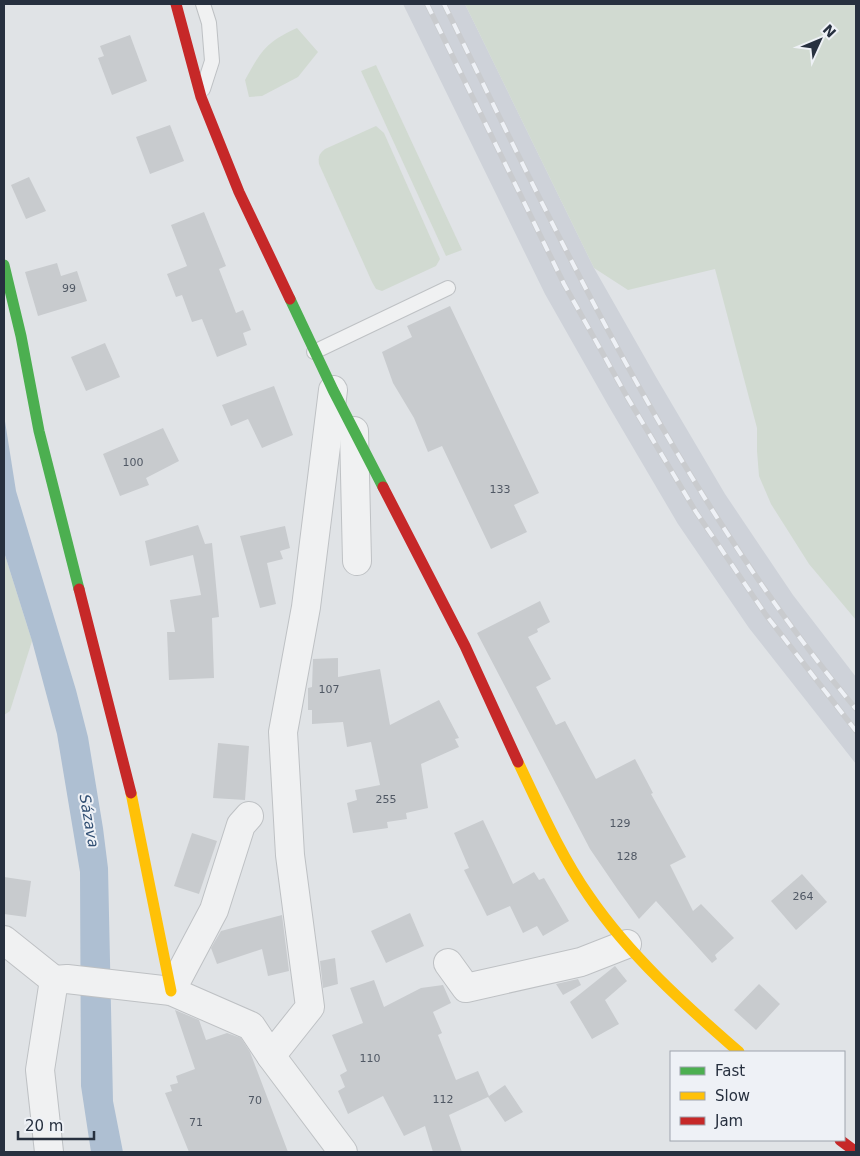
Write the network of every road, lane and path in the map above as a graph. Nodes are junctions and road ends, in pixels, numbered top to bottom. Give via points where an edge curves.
1 (176, 4) edge
2 (203, 4) edge
3 (201, 96) junction
4 (4, 265) edge
5 (448, 288) dead end
6 (314, 352) junction
7 (333, 390) junction
8 (354, 431) junction
9 (358, 561) dead end
10 (248, 816) dead end
11 (4, 940) edge
12 (627, 944) junction
13 (448, 963) dead end
14 (60, 979) junction
15 (171, 991) junction
16 (738, 1051) edge
17 (271, 1056) junction
18 (841, 1141) edge
19 (49, 1152) edge
20 (343, 1152) edge
21 (856, 1152) edge

1 - 3 street
2 - 3 lane via 210,23 212,61
3 - 6 street via 239,192
4 - 15 street via 38,430 137,815
5 - 6 lane
6 - 7 street
7 - 8 street
7 - 17 street via 306,607 282,732 290,855 310,1007
8 - 9 street
8 - 12 street via 465,646 557,845 589,897
10 - 15 street via 241,825 214,910
11 - 14 street
12 - 13 street via 582,962 466,988
12 - 16 street via 679,999
14 - 15 street
14 - 19 street via 40,1070
15 - 17 street via 251,1026
17 - 20 street
18 - 21 street

